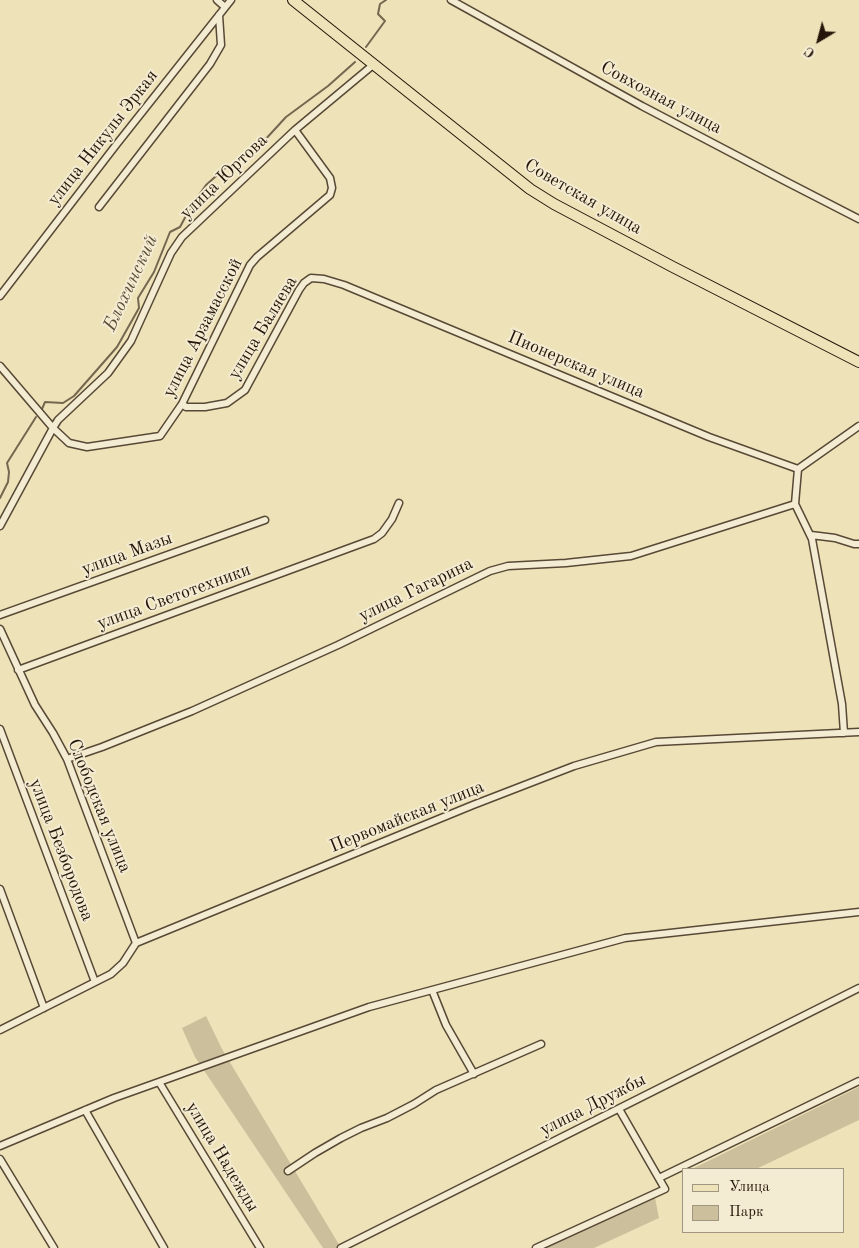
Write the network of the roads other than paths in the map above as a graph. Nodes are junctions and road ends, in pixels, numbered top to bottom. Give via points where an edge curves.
1 (217, 0) edge
2 (231, 0) edge
3 (294, 0) edge
4 (451, 0) edge
5 (225, 7) junction
6 (219, 15) junction
7 (373, 65) junction
8 (295, 130) junction
9 (99, 207) dead end
10 (859, 219) edge
11 (344, 285) joint
12 (0, 296) edge
13 (859, 362) edge
14 (0, 366) edge
15 (182, 404) junction
16 (859, 426) edge
17 (53, 428) junction
18 (798, 469) junction
19 (399, 504) dead end
20 (795, 504) junction
21 (265, 520) dead end
22 (0, 526) edge
23 (811, 536) junction
24 (859, 544) edge
25 (0, 615) edge
26 (0, 629) edge
27 (18, 670) junction
28 (0, 729) edge
29 (859, 732) edge
30 (844, 733) junction
31 (67, 759) junction
32 (0, 889) edge
33 (859, 912) edge
34 (136, 943) junction
35 (95, 982) junction
36 (859, 988) edge
37 (432, 990) junction
38 (44, 1008) junction
39 (0, 1029) edge
40 (541, 1044) dead end
41 (474, 1074) junction
42 (859, 1081) edge
43 (158, 1082) junction
44 (619, 1109) junction
45 (85, 1110) junction
46 (0, 1146) edge
47 (0, 1159) edge
48 (288, 1171) dead end
49 (659, 1178) junction
50 (54, 1248) edge
51 (164, 1248) edge
52 (260, 1248) edge
53 (341, 1248) edge
54 (536, 1248) edge

1 - 5 street
2 - 5 street, улица Никулы Эркая
3 - 7 main road, Советская улица
4 - 10 street, Совхозная улица via 642,106
5 - 6 street, улица Никулы Эркая
6 - 9 street via 221,45 210,64
6 - 12 street, улица Никулы Эркая
7 - 8 street, улица Юртова
7 - 13 main road, Советская улица via 530,189 554,204
8 - 15 street, улица Арзамасской via 330,178 330,195 250,265
8 - 17 street, улица Юртова via 182,237 171,253 131,341 108,373
11 - 15 street, улица Баляева via 311,278 304,283 245,390 227,403 205,407
11 - 18 street, Пионерская улица via 709,438
14 - 17 street, улица Арзамасской
15 - 17 street, улица Арзамасской via 160,436 87,447 69,444
16 - 18 street
17 - 22 street, улица Юртова
18 - 20 street
19 - 27 street, улица Светотехники via 392,519 374,539
20 - 23 street
20 - 31 street, улица Гагарина via 631,556 508,566 490,571 200,707
21 - 25 street, улица Мазы
23 - 24 street
23 - 30 street via 842,704
26 - 27 street, Слободская улица
27 - 31 street, Слободская улица
28 - 35 street, улица Безбородова
29 - 30 street, Первомайская улица
30 - 34 street, Первомайская улица via 656,742 631,749 574,766 473,805
31 - 34 street, Слободская улица
32 - 38 street
33 - 37 street via 625,938
34 - 35 street via 111,974
35 - 38 street
36 - 44 street, улица Дружбы
37 - 41 street via 446,1025
37 - 43 street via 369,1007
38 - 39 street
40 - 41 street
41 - 48 street via 341,1138
42 - 49 street
43 - 45 street
43 - 52 street, улица Надежды
44 - 49 street
44 - 53 street, улица Дружбы
45 - 46 street
45 - 51 street
47 - 50 street
49 - 54 street via 665,1189

